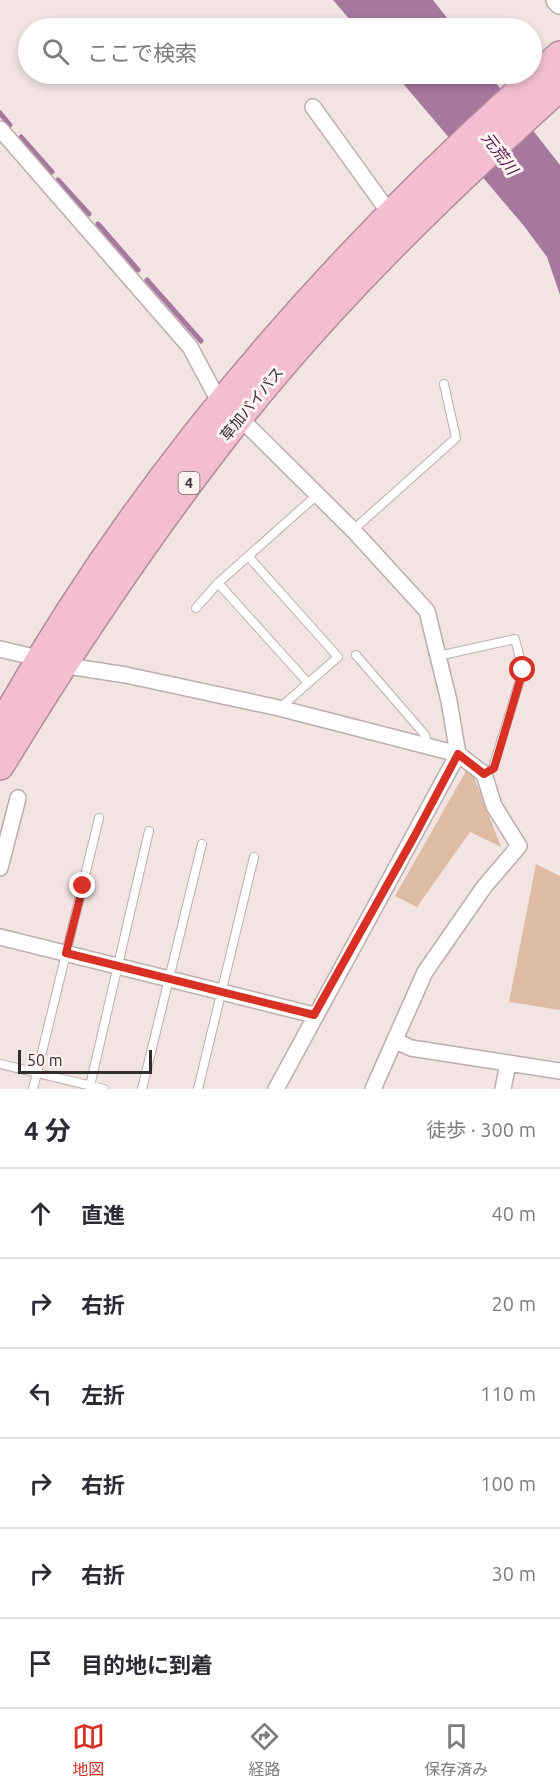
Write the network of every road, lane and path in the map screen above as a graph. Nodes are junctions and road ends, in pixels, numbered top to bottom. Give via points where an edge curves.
1 (560, 55) edge
2 (542, 71) edge
3 (528, 84) edge
4 (560, 87) edge
5 (313, 107) dead end
6 (0, 129) edge
7 (400, 217) junction
8 (444, 384) dead end
9 (230, 410) junction
10 (317, 495) junction
11 (353, 530) junction
12 (248, 556) junction
13 (218, 583) junction
14 (196, 608) dead end
15 (0, 649) edge
16 (356, 655) dead end
17 (438, 656) junction
18 (50, 662) junction
19 (308, 683) junction
20 (279, 708) junction
21 (0, 728) edge
22 (428, 748) junction
23 (458, 754) junction
24 (0, 766) edge
25 (484, 774) junction
26 (18, 798) dead end
27 (99, 818) dead end
28 (149, 831) dead end
29 (202, 844) dead end
30 (254, 857) dead end
31 (0, 868) edge
32 (0, 937) edge
33 (66, 953) junction
34 (118, 966) junction
35 (169, 979) junction
36 (221, 992) junction
37 (314, 1015) junction
38 (396, 1041) junction
39 (507, 1063) junction
40 (0, 1064) edge
41 (560, 1071) edge
42 (36, 1073) junction
43 (90, 1086) junction
44 (33, 1089) edge
45 (104, 1089) edge
46 (142, 1089) edge
47 (198, 1089) edge
48 (276, 1089) edge
49 (372, 1089) edge
50 (503, 1089) edge

1 - 2 highway, 草加バイパス / 4
3 - 7 highway, 草加バイパス / 4 via 456,149
4 - 7 highway, 草加バイパス / 4
5 - 7 street
6 - 9 street via 190,347
7 - 9 highway, 草加バイパス / 4 via 324,319
8 - 11 lane via 456,438
9 - 10 street
9 - 18 highway, 草加バイパス / 4 via 143,544
10 - 11 street
10 - 12 lane
11 - 17 street via 427,610
12 - 13 lane
12 - 19 lane via 338,657
13 - 14 lane
13 - 19 lane
15 - 18 street
16 - 22 lane via 424,735
17 - 23 street
17 - 25 lane via 515,639 523,670 494,768
18 - 20 street
18 - 21 highway, 草加バイパス / 4
18 - 24 highway, 草加バイパス / 4
19 - 20 lane
20 - 22 street
22 - 23 street
23 - 25 street
23 - 37 street
25 - 38 street via 494,806 519,846 484,887 425,972
26 - 31 street
27 - 33 lane
28 - 34 lane
29 - 35 lane
30 - 36 lane
32 - 33 street
33 - 34 street
33 - 42 lane
34 - 35 street
34 - 43 lane
35 - 36 street
35 - 46 lane
36 - 37 street
36 - 47 lane
37 - 48 street
38 - 39 street via 411,1048
38 - 49 street
39 - 41 street
39 - 50 street
40 - 42 lane
42 - 43 lane
42 - 44 lane
43 - 45 lane

